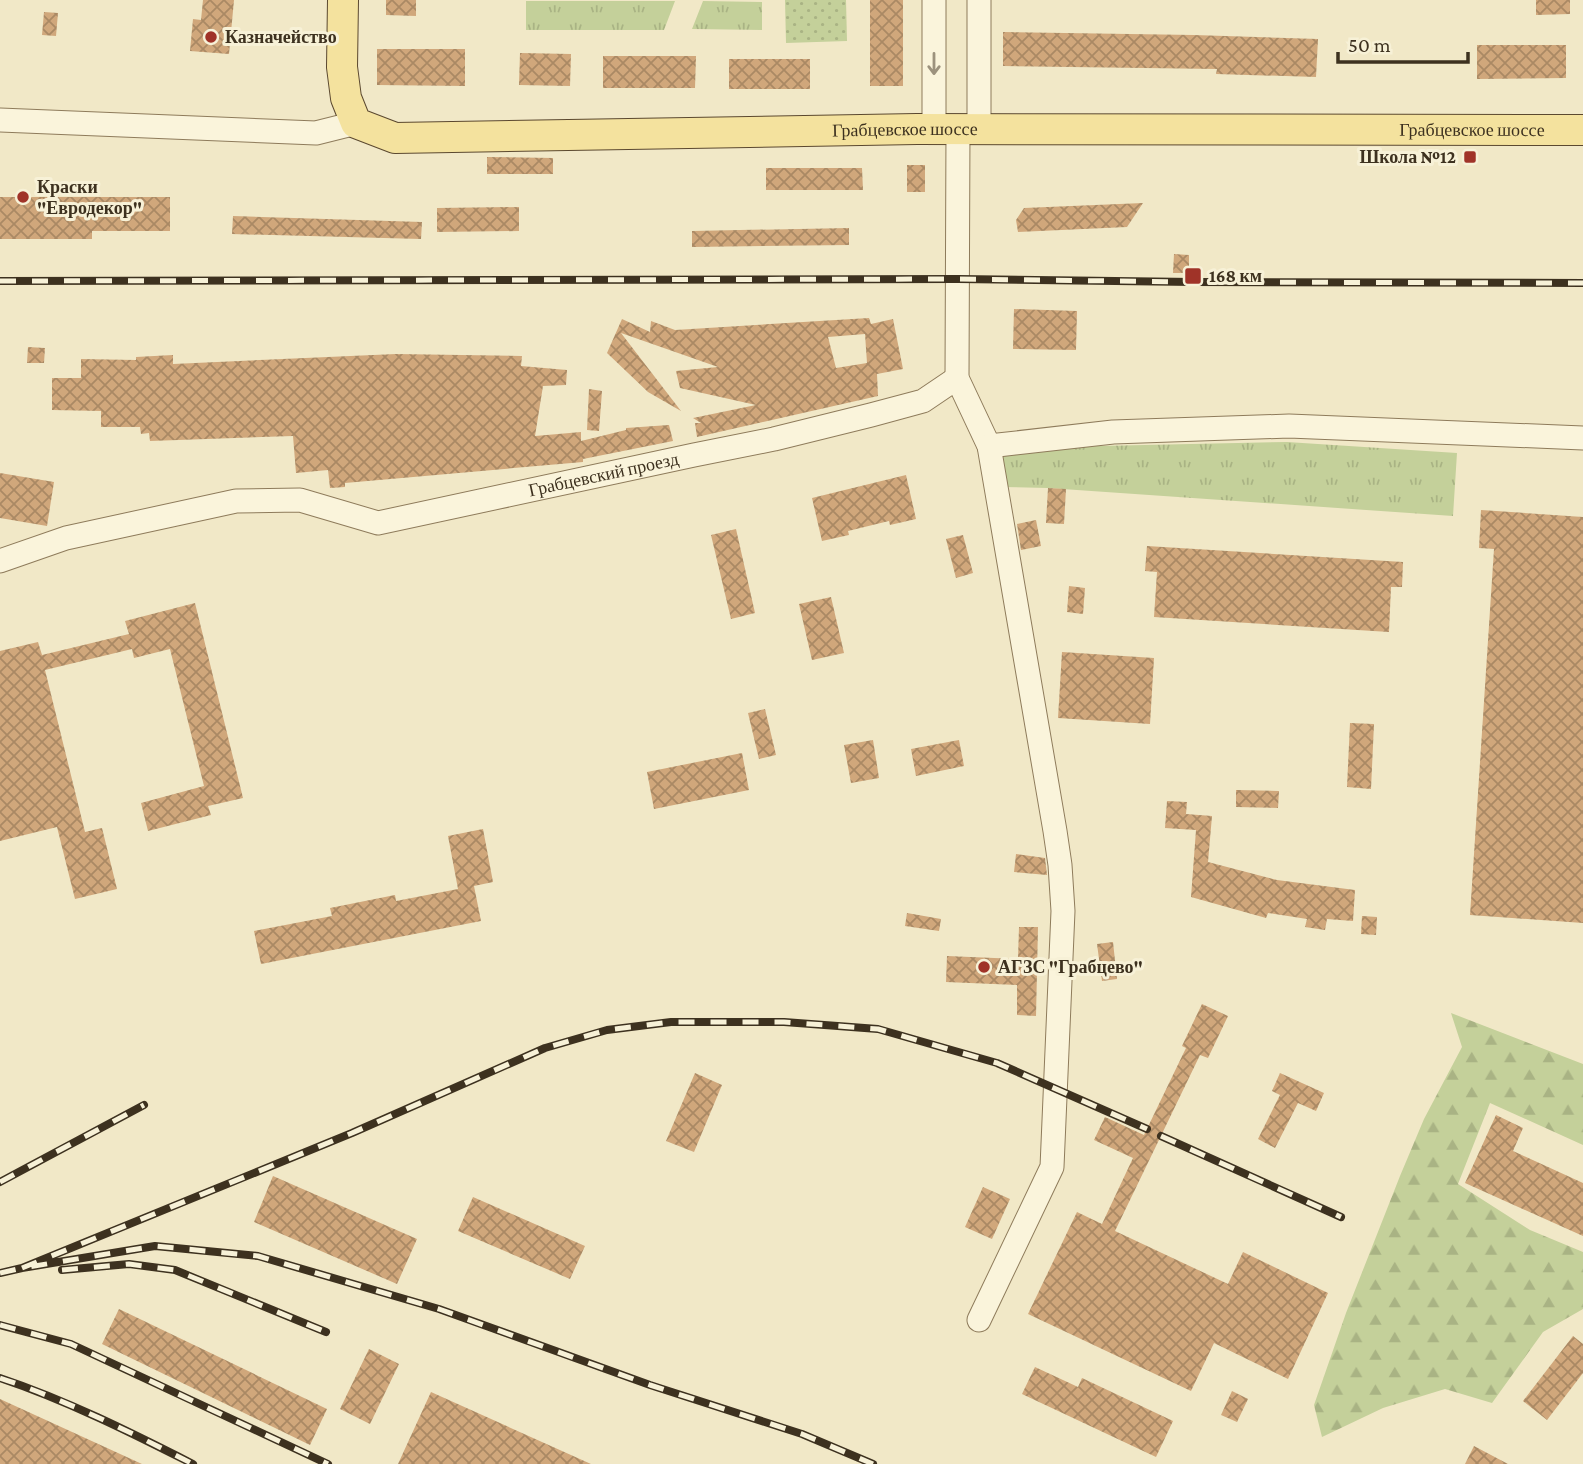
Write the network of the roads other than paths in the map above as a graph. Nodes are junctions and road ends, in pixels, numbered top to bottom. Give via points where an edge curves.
1 (343, 0) edge
2 (934, 0) edge
3 (979, 0) edge
4 (0, 120) edge
5 (356, 123) junction
6 (957, 129) junction
7 (1583, 130) edge
8 (957, 378) junction
9 (1583, 438) edge
10 (989, 446) junction
11 (0, 561) edge
12 (979, 1320) dead end

1 - 5 main road via 342,67 346,98
2 -> 6 street
3 - 6 street
4 - 5 street via 316,133
5 - 6 main road, Грабцевское шоссе via 395,138
6 - 7 main road, Грабцевское шоссе
6 - 8 street
8 - 10 street
8 - 11 street, Грабцевский проезд via 923,401 859,418 378,523 300,500 236,501 66,538
9 - 10 street via 1289,426 1113,432
10 - 12 street via 1057,842 1063,911 1052,1167

